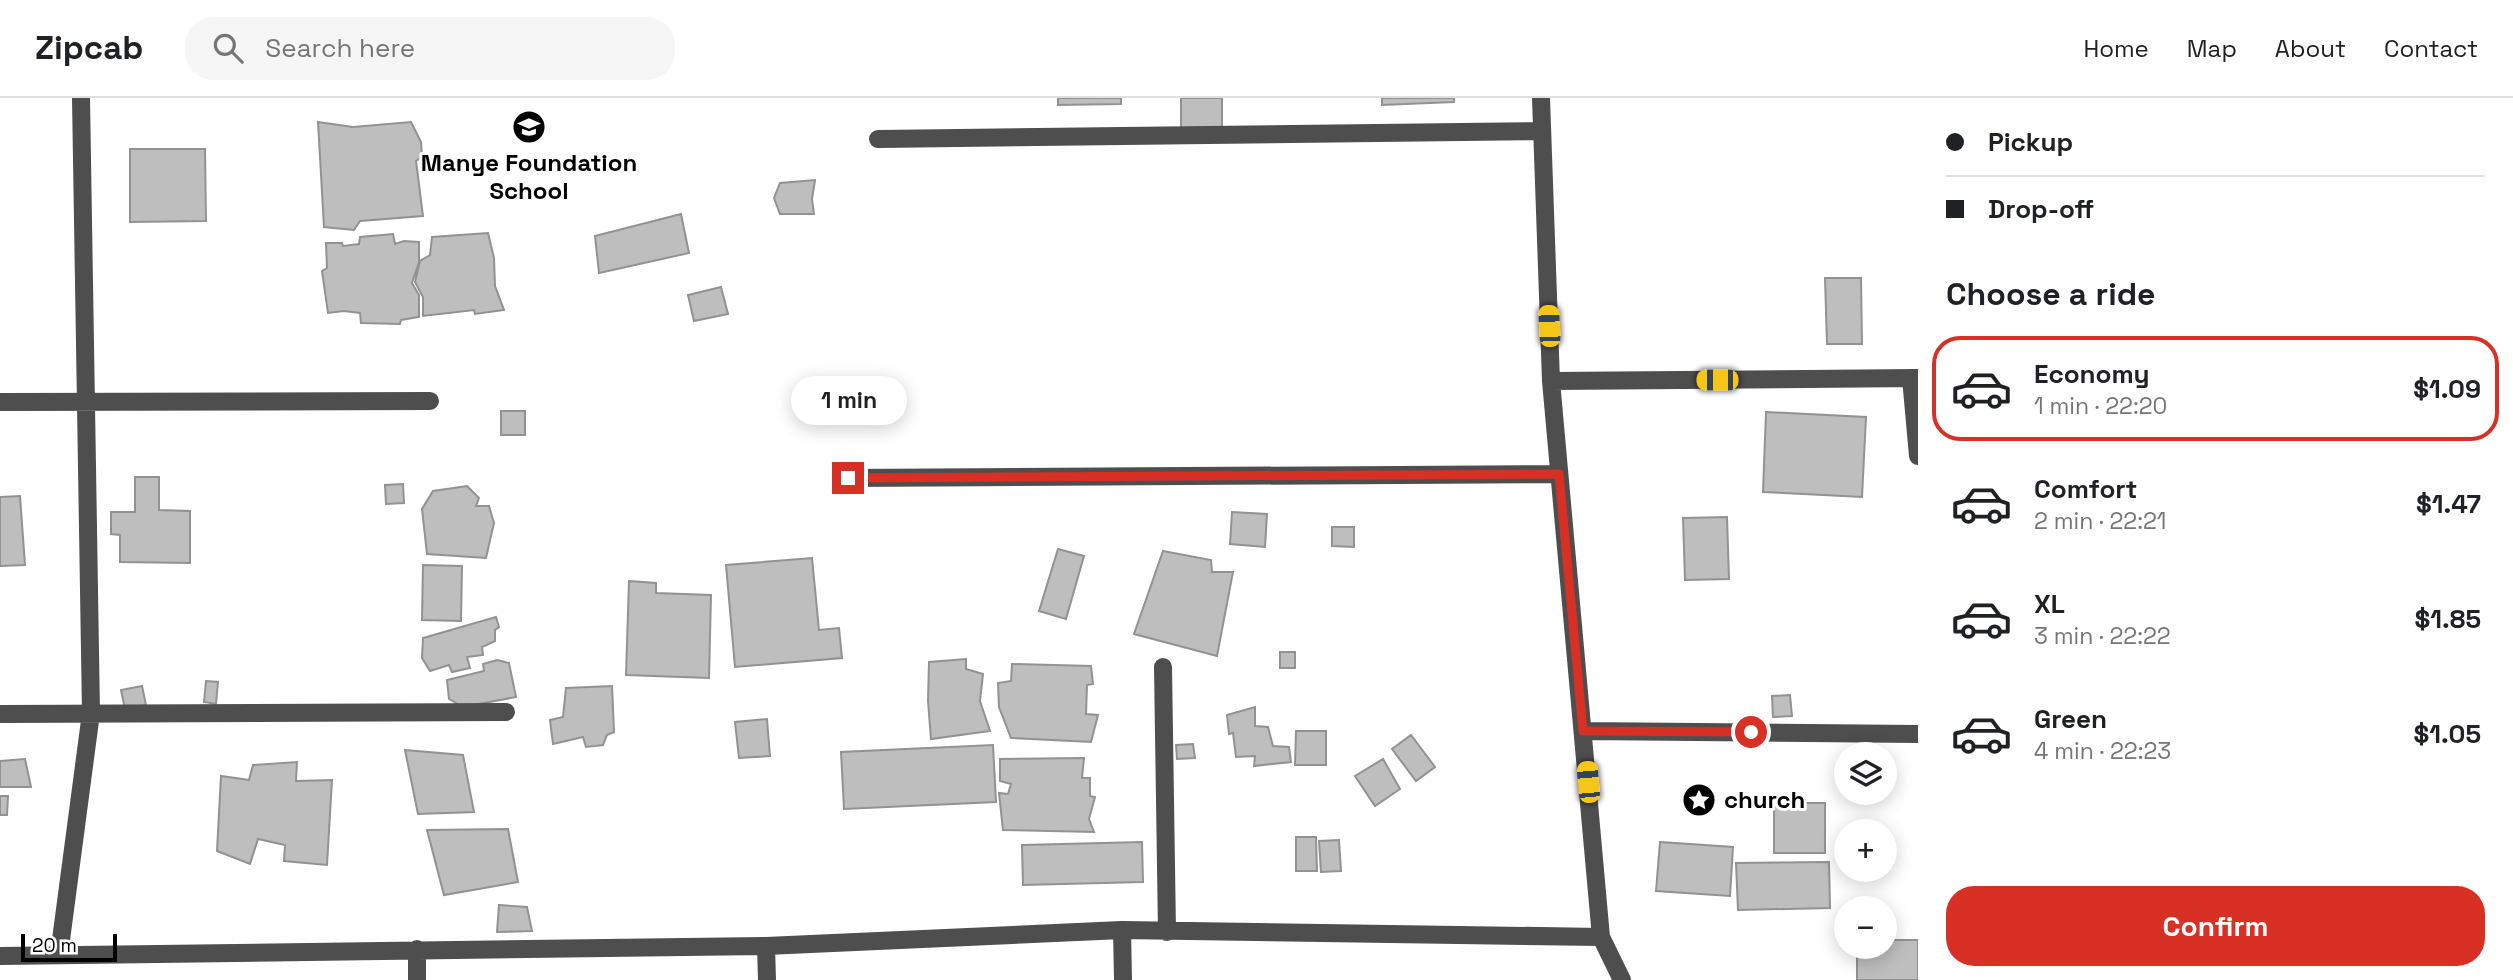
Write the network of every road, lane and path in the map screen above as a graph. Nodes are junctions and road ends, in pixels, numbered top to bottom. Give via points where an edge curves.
1 (80, 98) edge
2 (1541, 98) edge
3 (1541, 131) junction
4 (878, 139) dead end
5 (1914, 378) edge
6 (1551, 381) junction
7 (85, 401) junction
8 (430, 401) dead end
9 (0, 402) edge
10 (1918, 456) edge
11 (1559, 474) junction
12 (848, 478) dead end
13 (1163, 667) dead end
14 (506, 712) dead end
15 (92, 713) junction
16 (0, 715) edge
17 (1583, 731) junction
18 (1918, 734) edge
19 (1122, 930) junction
20 (1167, 932) junction
21 (1601, 937) junction
22 (766, 946) junction
23 (417, 949) junction
24 (60, 955) junction
25 (0, 956) edge
26 (417, 980) edge
27 (767, 980) edge
28 (1124, 980) edge
29 (1622, 980) edge

1 - 7 street
2 - 3 street
3 - 4 street
3 - 6 street
5 - 6 street
5 - 10 street
6 - 11 street
7 - 8 street
7 - 9 street
7 - 15 street
11 - 12 street
11 - 17 street
13 - 20 street
14 - 15 street
15 - 16 street
15 - 24 street
17 - 18 street
17 - 21 street
19 - 20 street
19 - 22 street
19 - 28 street
20 - 21 street
21 - 29 street
22 - 23 street
22 - 27 street
23 - 24 street
23 - 26 street
24 - 25 street

